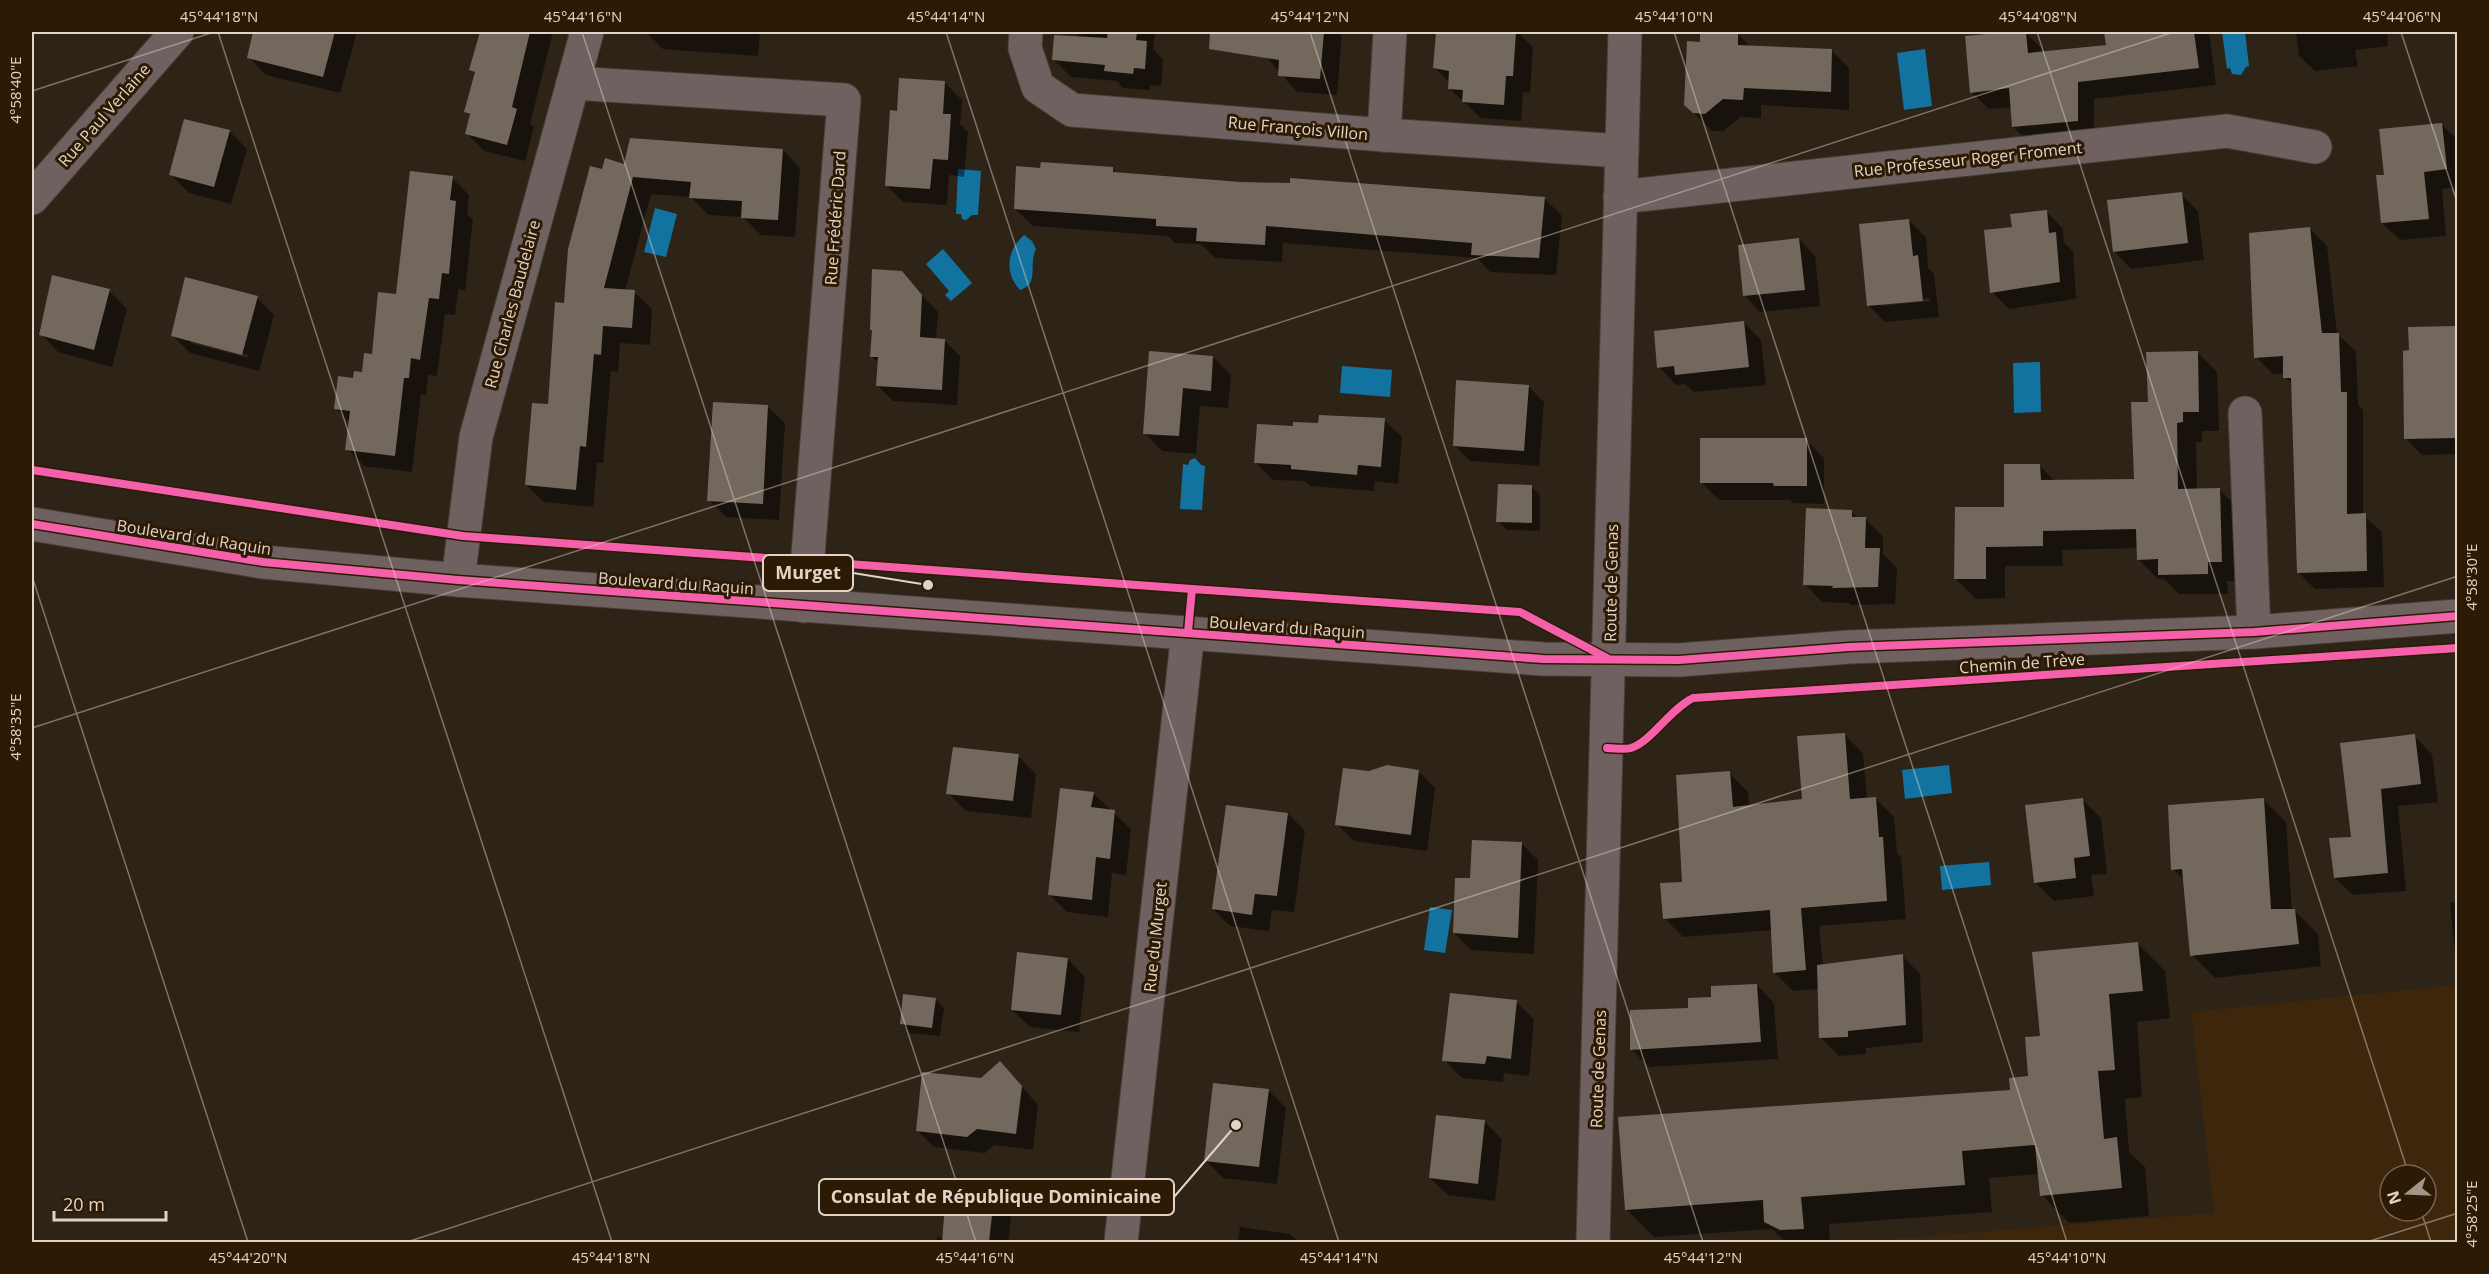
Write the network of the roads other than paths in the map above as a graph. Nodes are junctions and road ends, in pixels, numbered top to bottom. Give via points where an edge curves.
1 (177, 32) edge
2 (587, 32) edge
3 (1026, 32) edge
4 (1390, 32) edge
5 (1625, 32) edge
6 (573, 83) junction
7 (1384, 135) junction
8 (2315, 147) dead end
9 (1622, 151) junction
10 (1620, 197) junction
11 (32, 198) edge
12 (2245, 413) dead end
13 (32, 524) edge
14 (458, 580) junction
15 (804, 606) junction
16 (2457, 616) edge
17 (1188, 632) junction
18 (2254, 632) junction
19 (1610, 659) junction
20 (1121, 1242) edge
21 (1593, 1242) edge

1 - 11 street, Rue Paul Verlaine
2 - 6 street, Rue Charles Baudelaire
3 - 7 street, Rue François Villon via 1025,48 1038,87 1072,110
4 - 7 street
5 - 9 street, Route de Genas
6 - 14 street, Rue Charles Baudelaire via 476,437
6 - 15 street, Rue Frédéric Dard via 844,100
7 - 9 street, Rue François Villon
8 - 10 street, Rue Professeur Roger Froment via 2227,131
9 - 10 street, Route de Genas
10 - 19 street, Route de Genas
12 - 18 street
13 - 14 street, Boulevard du Raquin via 262,562
14 - 15 street, Boulevard du Raquin
15 - 17 street, Boulevard du Raquin
16 - 18 street, Chemin de Trève
17 - 19 street, Boulevard du Raquin via 1543,659
17 - 20 street, Rue du Murget
18 - 19 street, Chemin de Trève via 1849,647 1679,660
19 - 21 street, Route de Genas

